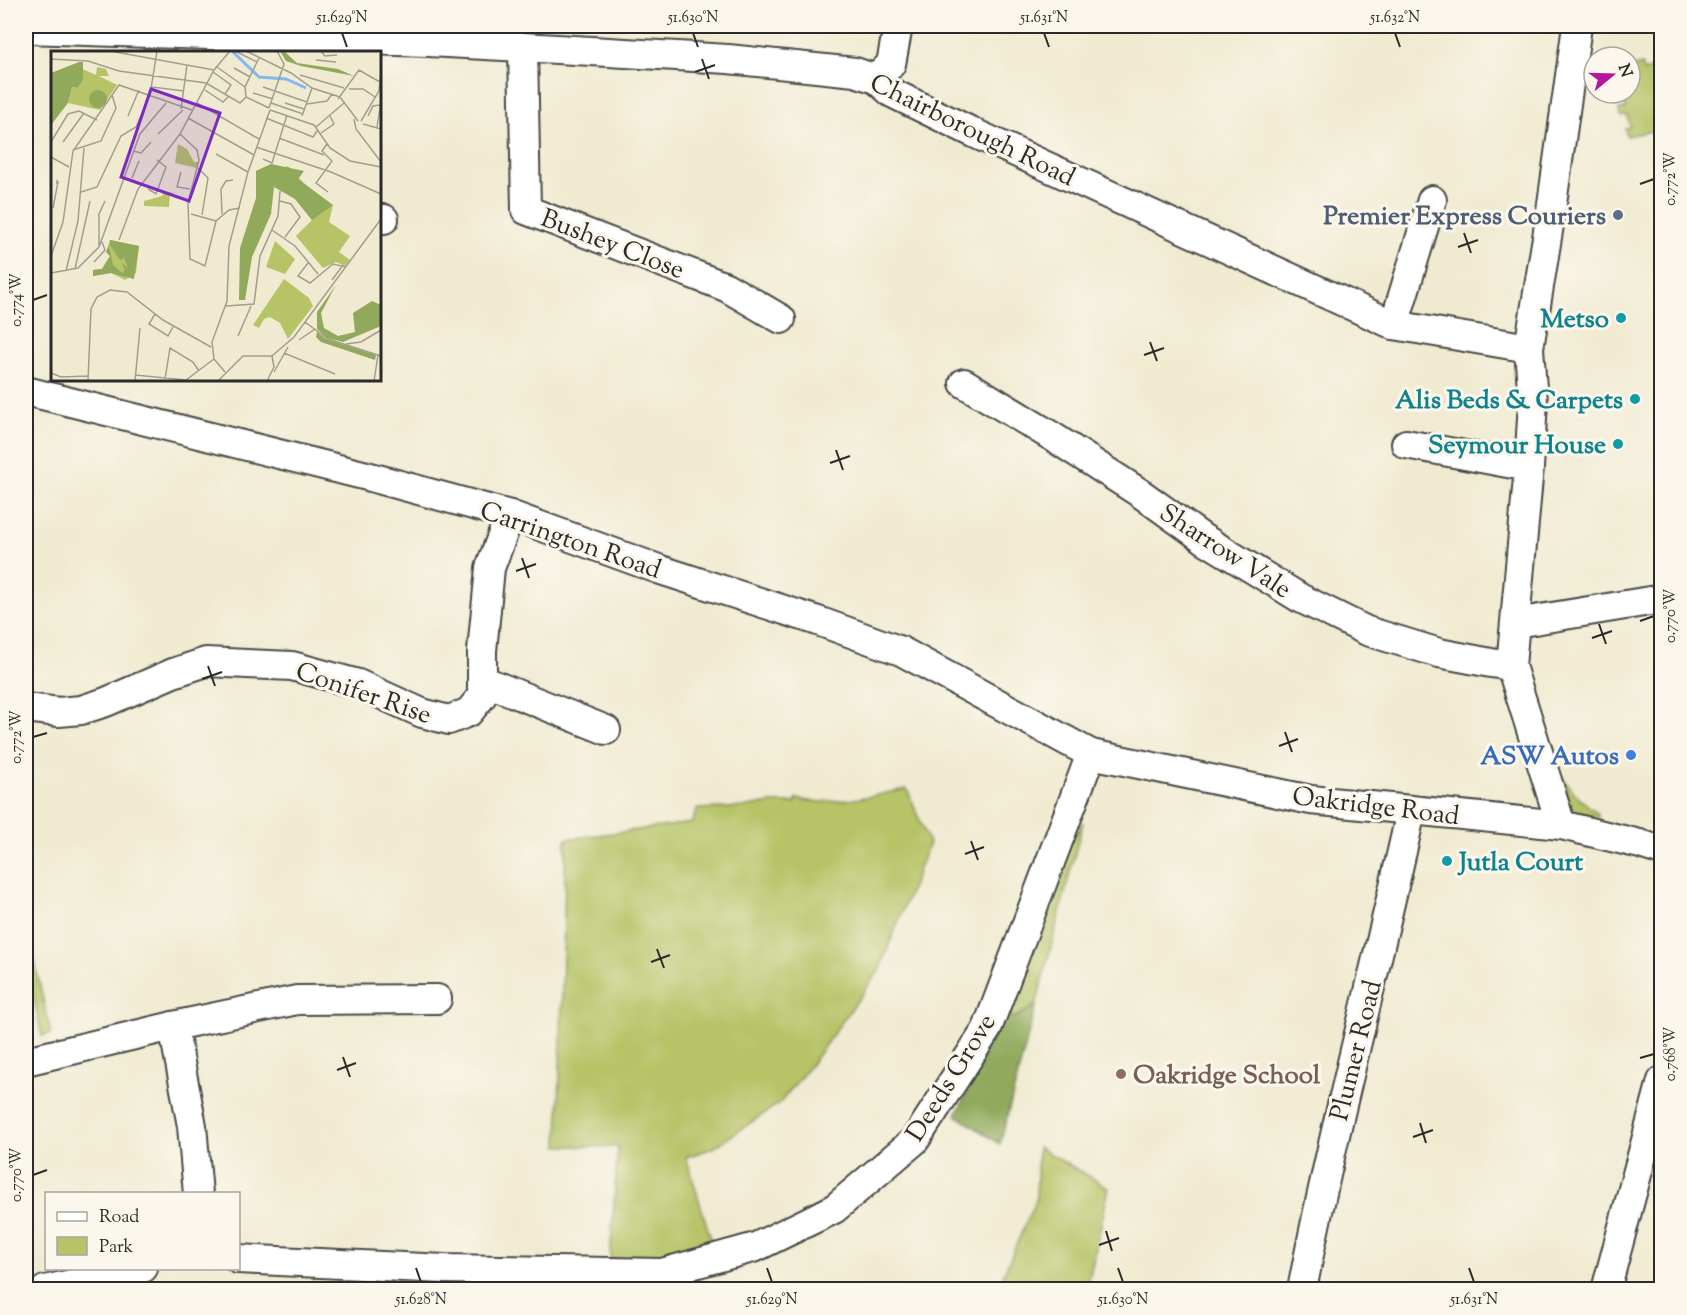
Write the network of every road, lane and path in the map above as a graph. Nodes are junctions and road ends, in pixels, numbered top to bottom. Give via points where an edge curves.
1 (898, 26) edge
2 (1577, 26) edge
3 (26, 29) edge
4 (308, 45) edge
5 (523, 46) junction
6 (876, 79) junction
7 (1432, 200) dead end
8 (781, 319) dead end
9 (1394, 326) junction
10 (1529, 348) junction
11 (964, 383) dead end
12 (26, 391) edge
13 (1406, 444) dead end
14 (1529, 467) junction
15 (510, 515) junction
16 (1662, 599) edge
17 (1516, 623) junction
18 (1511, 666) junction
19 (482, 680) junction
20 (26, 708) edge
21 (606, 730) dead end
22 (1091, 754) junction
23 (1411, 811) junction
24 (1561, 825) junction
25 (1662, 851) edge
26 (436, 999) dead end
27 (173, 1026) junction
28 (26, 1061) edge
29 (1662, 1081) edge
30 (198, 1192) edge
31 (240, 1259) edge
32 (137, 1270) edge
33 (614, 1281) edge
34 (45, 1290) edge
35 (1302, 1290) edge
36 (1606, 1290) edge

1 - 6 street via 891,64
2 - 10 street
3 - 4 street, Chairborough Road
4 - 5 street, Chairborough Road
5 - 6 street, Chairborough Road via 740,60 855,72
5 - 8 street, Bushey Close via 526,210 726,287
6 - 9 street, Chairborough Road via 892,93 976,134
7 - 9 street
9 - 10 street, Chairborough Road
10 - 14 street via 1533,402
11 - 18 street, Sharrow Vale via 1300,598 1367,631 1438,653
12 - 15 street, Carrington Road
13 - 14 street
14 - 17 street
15 - 19 street, Conifer Rise via 490,568
15 - 22 street, Carrington Road via 901,651
16 - 17 street
17 - 18 street
18 - 24 street
19 - 20 street, Conifer Rise via 482,696 469,712 449,720 422,713 358,684 292,666 206,662 81,710
19 - 21 street
22 - 23 street, Oakridge Road via 1311,800
22 - 33 street, Deeds Grove via 987,1029 915,1140 834,1209 756,1247 662,1273
23 - 24 street, Oakridge Road
23 - 35 street, Plumer Road
24 - 25 street, Oakridge Road
26 - 27 street via 297,1000
27 - 28 street
27 - 30 street via 192,1126
29 - 36 street
31 - 33 street, Deeds Grove
32 - 34 street

